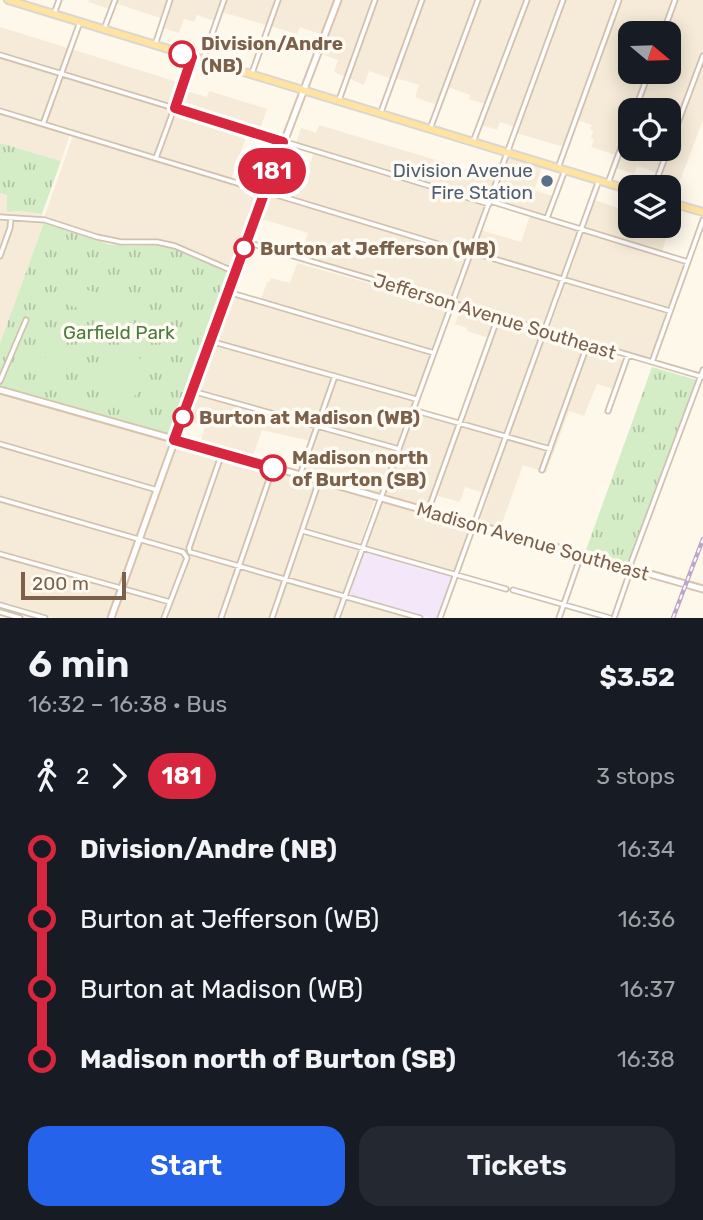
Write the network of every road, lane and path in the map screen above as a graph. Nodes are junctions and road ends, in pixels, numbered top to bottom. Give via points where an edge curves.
1 (10, 0) edge
2 (59, 0) edge
3 (115, 0) edge
4 (170, 0) edge
5 (224, 0) edge
6 (278, 0) edge
7 (338, 0) edge
8 (375, 0) edge
9 (422, 0) edge
10 (478, 0) edge
11 (527, 0) edge
12 (563, 0) edge
13 (619, 0) edge
14 (675, 0) edge
15 (54, 14) junction
16 (667, 21) edge
17 (80, 22) junction
18 (104, 29) junction
19 (155, 45) junction
20 (0, 55) edge
21 (703, 56) edge
22 (192, 57) junction
23 (203, 60) junction
24 (62, 74) junction
25 (251, 75) junction
26 (304, 92) junction
27 (339, 102) junction
28 (175, 108) junction
29 (0, 111) edge
30 (380, 114) junction
31 (43, 124) junction
32 (430, 129) junction
33 (283, 142) junction
34 (473, 142) junction
35 (508, 153) junction
36 (618, 156) edge
37 (156, 158) junction
38 (562, 169) junction
39 (658, 175) edge
40 (599, 180) junction
41 (608, 183) junction
42 (618, 186) edge
43 (265, 192) junction
44 (490, 202) junction
45 (681, 206) edge
46 (703, 212) edge
47 (0, 218) edge
48 (11, 218) junction
49 (547, 218) junction
50 (703, 220) edge
51 (582, 229) junction
52 (246, 242) junction
53 (471, 253) junction
54 (0, 256) edge
55 (688, 262) junction
56 (235, 272) junction
57 (564, 280) junction
58 (228, 292) junction
59 (453, 303) junction
60 (670, 311) junction
61 (498, 317) junction
62 (26, 320) dead end
63 (545, 331) junction
64 (210, 341) junction
65 (588, 344) junction
66 (434, 353) junction
67 (628, 355) junction
68 (652, 362) junction
69 (703, 370) edge
70 (335, 376) junction
71 (702, 377) edge
72 (0, 381) edge
73 (0, 390) edge
74 (192, 391) junction
75 (416, 399) junction
76 (413, 410) junction
77 (608, 411) dead end
78 (460, 423) junction
79 (318, 426) junction
80 (506, 437) junction
81 (174, 440) junction
82 (0, 444) edge
83 (399, 449) junction
84 (550, 449) junction
85 (222, 453) junction
86 (273, 468) junction
87 (542, 470) dead end
88 (300, 475) junction
89 (319, 481) junction
90 (157, 490) junction
91 (380, 497) junction
92 (0, 499) edge
93 (428, 511) junction
94 (474, 525) junction
95 (303, 531) junction
96 (139, 539) junction
97 (362, 547) junction
98 (0, 554) edge
99 (581, 555) junction
100 (238, 567) junction
101 (630, 568) junction
102 (455, 574) junction
103 (285, 581) junction
104 (122, 589) junction
105 (506, 589) dead end
106 (703, 589) edge
107 (513, 590) dead end
108 (344, 597) junction
109 (170, 602) junction
110 (564, 604) junction
111 (0, 605) edge
112 (0, 612) edge
113 (31, 616) edge
114 (20, 618) edge
115 (45, 618) edge
116 (111, 618) edge
117 (164, 618) edge
118 (221, 618) edge
119 (272, 618) edge
120 (337, 618) edge
121 (420, 618) edge
122 (440, 618) edge
123 (559, 618) edge
124 (612, 618) edge

1 - 15 main road
2 - 15 street
3 - 18 street
4 - 19 street
5 - 23 street
6 - 25 street
7 - 26 street
8 - 27 street
9 - 30 street
10 - 32 street
11 - 34 street
12 - 35 street
13 - 38 street
14 - 16 street
15 - 17 main road
17 - 18 main road
17 - 24 street
18 - 19 main road
19 - 22 main road
20 - 24 street
21 - 39 street
22 - 23 main road
22 - 28 street
23 - 25 main road
24 - 28 street
24 - 31 street
25 - 26 main road
26 - 27 main road
26 - 33 street
27 - 30 main road
28 - 33 street
28 - 37 street
29 - 31 street
30 - 32 main road
31 - 37 street
32 - 34 main road
33 - 43 street
33 - 44 street
34 - 35 main road
35 - 38 main road
35 - 44 street
36 - 41 street
37 - 43 street
38 - 40 main road
38 - 49 street
40 - 41 main road
40 - 51 street
41 - 42 main road
43 - 52 street
43 - 53 street
44 - 49 street
44 - 53 street
45 - 46 main road
47 - 48 street
48 - 54 street
48 - 56 street via 46,220 121,242 175,246
49 - 51 street
50 - 55 street
51 - 55 street
51 - 57 street
52 - 56 street
52 - 59 street, Jefferson Avenue Southeast
53 - 57 street
53 - 59 street
55 - 60 street
56 - 58 street
57 - 60 street
57 - 63 street
58 - 64 street
58 - 66 street
59 - 61 street, Jefferson Avenue Southeast
59 - 66 street
60 - 68 street
61 - 63 street, Jefferson Avenue Southeast
61 - 78 street
62 - 72 street
63 - 65 street, Jefferson Avenue Southeast
63 - 80 street
64 - 70 street
64 - 74 street
65 - 67 street, Jefferson Avenue Southeast
65 - 84 street
66 - 75 street
67 - 68 street, Jefferson Avenue Southeast
67 - 77 street
68 - 71 street, Jefferson Avenue Southeast
69 - 71 street
70 - 75 street
70 - 79 street
71 - 101 street
73 - 81 street, Madison Avenue Southeast
74 - 79 street
74 - 81 street
75 - 76 street
76 - 78 street
76 - 83 street
78 - 80 street
78 - 93 street
79 - 83 street
79 - 88 street
80 - 84 street
80 - 94 street
81 - 85 street, Madison Avenue Southeast
81 - 90 street
82 - 90 street
83 - 91 street
84 - 87 street
85 - 86 street, Madison Avenue Southeast
85 - 100 street via 191,551
86 - 88 street, Madison Avenue Southeast
86 - 100 street
88 - 89 street, Madison Avenue Southeast
89 - 91 street, Madison Avenue Southeast
89 - 95 street
90 - 96 street
91 - 93 street, Madison Avenue Southeast
91 - 97 street
92 - 96 street
93 - 94 street, Madison Avenue Southeast
94 - 99 street, Madison Avenue Southeast
94 - 102 street
95 - 97 street
95 - 103 street
96 - 104 street
96 - 109 street via 183,552 187,558
97 - 102 street
97 - 108 street
98 - 104 street
99 - 101 street, Madison Avenue Southeast
99 - 110 street
100 - 103 street
100 - 118 street
101 - 106 street, Madison Avenue Southeast
101 - 124 street
102 - 105 street
102 - 122 street
103 - 108 street
103 - 119 street
104 - 109 street
104 - 116 street
107 - 110 street
108 - 120 street
108 - 121 street
109 - 117 street
110 - 123 street
110 - 124 street
111 - 113 street
112 - 114 street
113 - 115 street

